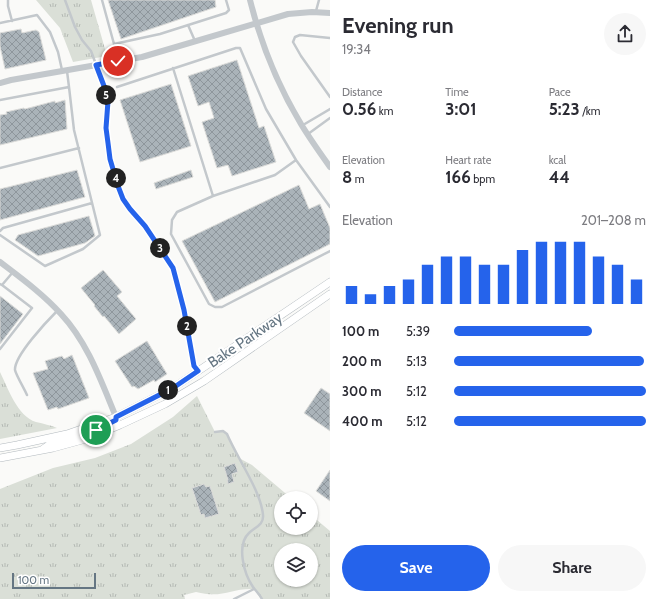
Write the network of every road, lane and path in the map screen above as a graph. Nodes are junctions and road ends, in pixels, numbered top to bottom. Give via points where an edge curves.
1 (8, 0) edge
2 (65, 0) edge
3 (102, 0) edge
4 (226, 0) edge
5 (250, 0) edge
6 (319, 0) edge
7 (316, 12) junction
8 (330, 13) edge
9 (12, 21) junction
10 (0, 23) edge
11 (256, 24) junction
12 (188, 25) junction
13 (330, 38) edge
14 (195, 42) junction
15 (114, 44) junction
16 (117, 61) junction
17 (96, 65) junction
18 (173, 68) junction
19 (64, 70) junction
20 (0, 83) edge
21 (69, 87) junction
22 (117, 87) dead end
23 (330, 97) edge
24 (0, 100) edge
25 (330, 109) edge
26 (330, 118) edge
27 (302, 126) junction
28 (307, 134) junction
29 (79, 148) junction
30 (296, 160) junction
31 (330, 167) edge
32 (0, 168) edge
33 (214, 196) junction
34 (92, 202) junction
35 (330, 207) edge
36 (0, 231) edge
37 (0, 236) edge
38 (330, 251) edge
39 (0, 262) edge
40 (13, 272) junction
41 (330, 282) edge
42 (1, 284) edge
43 (330, 294) edge
44 (58, 310) junction
45 (0, 349) edge
46 (198, 371) junction
47 (28, 395) dead end
48 (116, 417) junction
49 (215, 432) dead end
50 (0, 448) edge
51 (41, 451) junction
52 (0, 458) edge
53 (254, 589) junction
54 (234, 599) edge
55 (262, 599) edge

1 - 9 lane
2 - 17 lane via 75,27 91,51
3 - 15 lane
4 - 12 lane via 228,12
5 - 11 street
6 - 7 lane
7 - 8 street
7 - 11 street via 288,14
9 - 10 lane
9 - 19 lane via 37,15 50,32
11 - 14 street
11 - 27 street via 278,80
12 - 14 lane
12 - 15 lane
13 - 23 lane via 300,35 295,37 293,42
14 - 16 street via 142,57
15 - 16 lane
16 - 17 street
17 - 19 street
17 - 46 lane via 108,101 106,128 110,159 118,186 123,199 173,268 194,366
18 - 22 lane
18 - 30 lane via 240,48 266,109
18 - 33 lane
19 - 20 street
19 - 21 lane
21 - 24 lane
21 - 29 lane via 74,130
25 - 27 lane
26 - 28 lane
27 - 28 street
28 - 31 street
29 - 32 lane
29 - 34 lane
30 - 33 lane via 275,175
30 - 35 lane
33 - 38 lane via 177,212 172,220 171,234 209,304 215,307 222,307
34 - 36 lane
34 - 37 lane via 100,235 83,249 46,266
39 - 40 street
40 - 42 lane
40 - 44 street
41 - 46 main road, Bake Parkway
42 - 45 lane via 32,308
43 - 51 main road, Bake Parkway via 204,381 165,404 86,439
44 - 47 lane via 19,357 15,370
44 - 48 street via 88,351
46 - 48 main road, Bake Parkway via 173,388
48 - 50 main road, Bake Parkway via 67,434
48 - 51 main road via 116,420 105,426 52,443
49 - 53 lane via 223,431 227,434 261,505 261,524 246,537 242,551 244,569
51 - 52 main road, Bake Parkway
53 - 54 lane
53 - 55 lane

